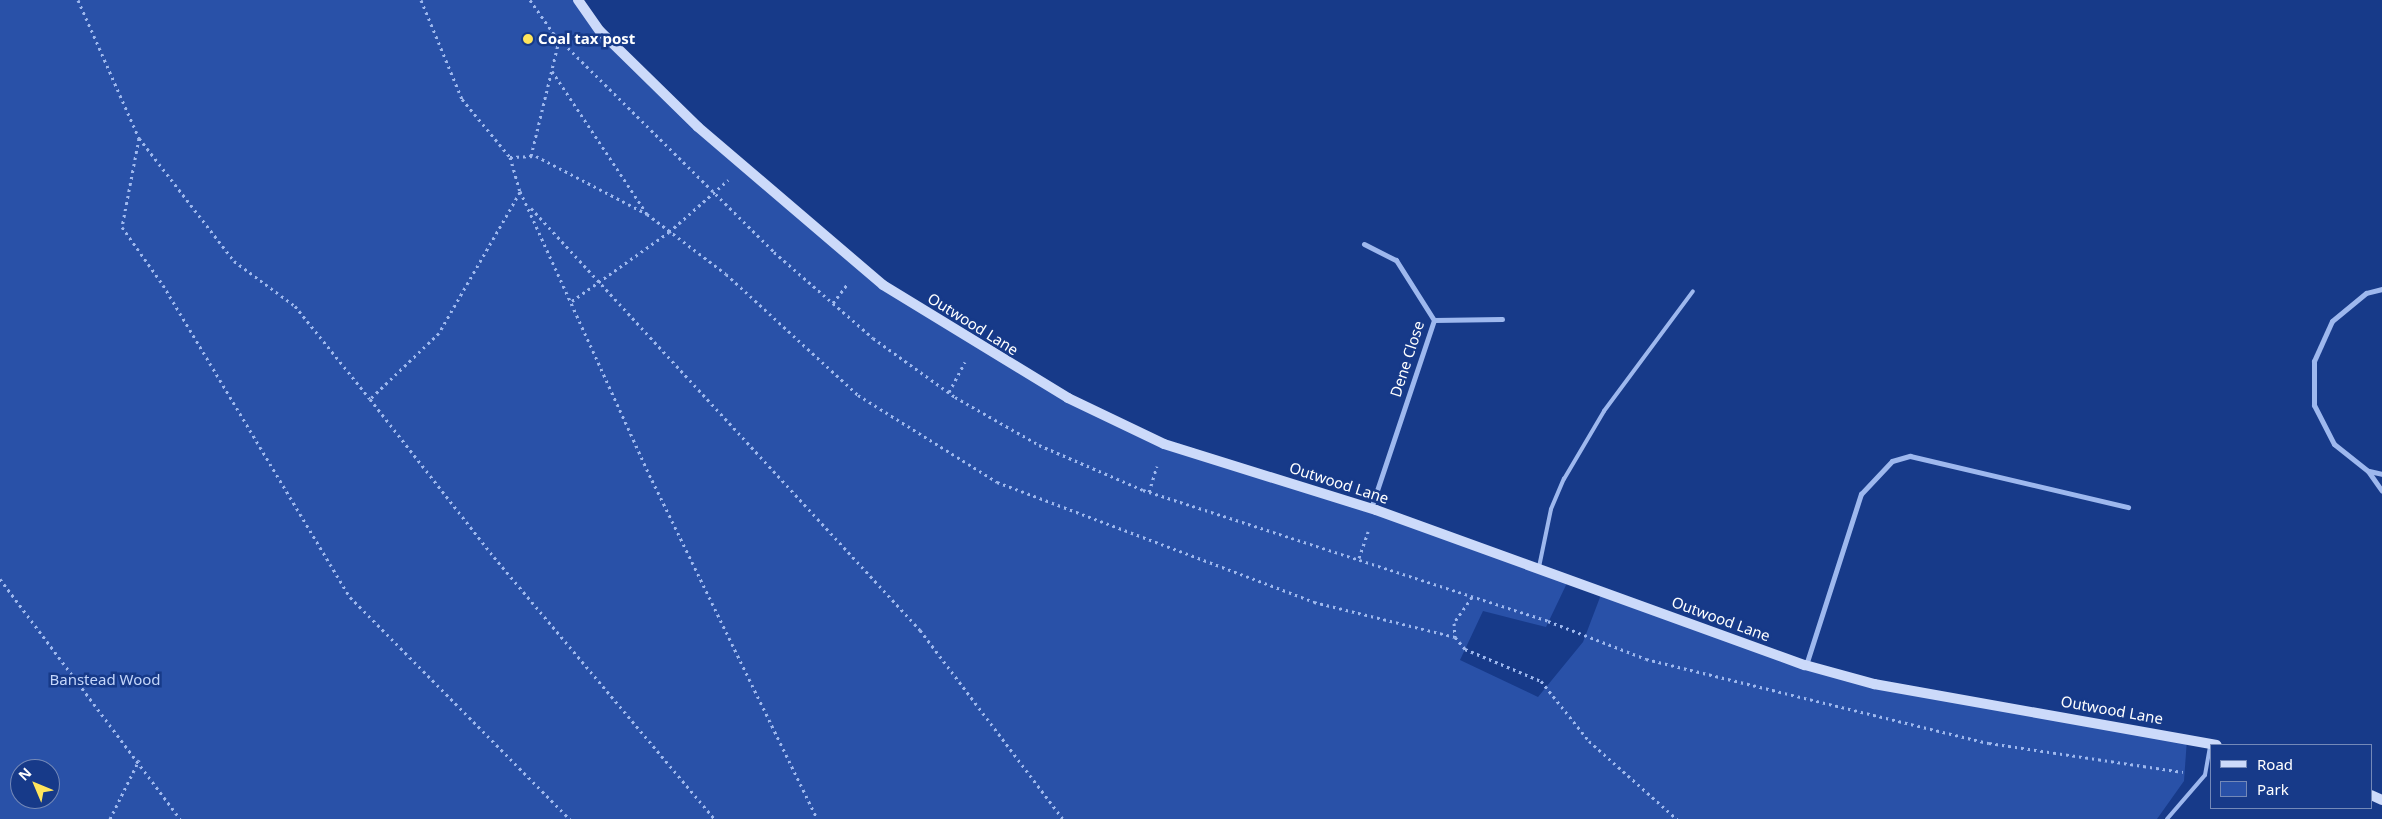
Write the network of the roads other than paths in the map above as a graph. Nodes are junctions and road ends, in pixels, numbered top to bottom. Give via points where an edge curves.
1 (578, 0) edge
2 (1364, 244) dead end
3 (2382, 289) edge
4 (1693, 291) dead end
5 (1502, 319) dead end
6 (1434, 320) junction
7 (2368, 471) junction
8 (2382, 474) edge
9 (2382, 490) edge
10 (2128, 507) dead end
11 (1371, 508) junction
12 (1539, 567) junction
13 (1805, 665) junction
14 (2214, 744) edge
15 (2210, 758) edge
16 (2167, 819) edge

1 - 11 main road, Outwood Lane via 600,31 743,166 883,285 974,344 1068,398 1164,444
2 - 6 street, Dene Close via 1396,260
3 - 7 street via 2366,293 2332,321 2314,361 2314,405 2334,444
4 - 12 lane via 1604,411 1564,478 1550,509
5 - 6 street
6 - 11 street, Dene Close
7 - 8 street
7 - 9 street
10 - 13 street via 1910,456 1878,472 1861,494 1838,556
11 - 12 main road, Outwood Lane
12 - 13 main road, Outwood Lane
13 - 14 main road, Outwood Lane via 1874,684
15 - 16 lane via 2205,775

